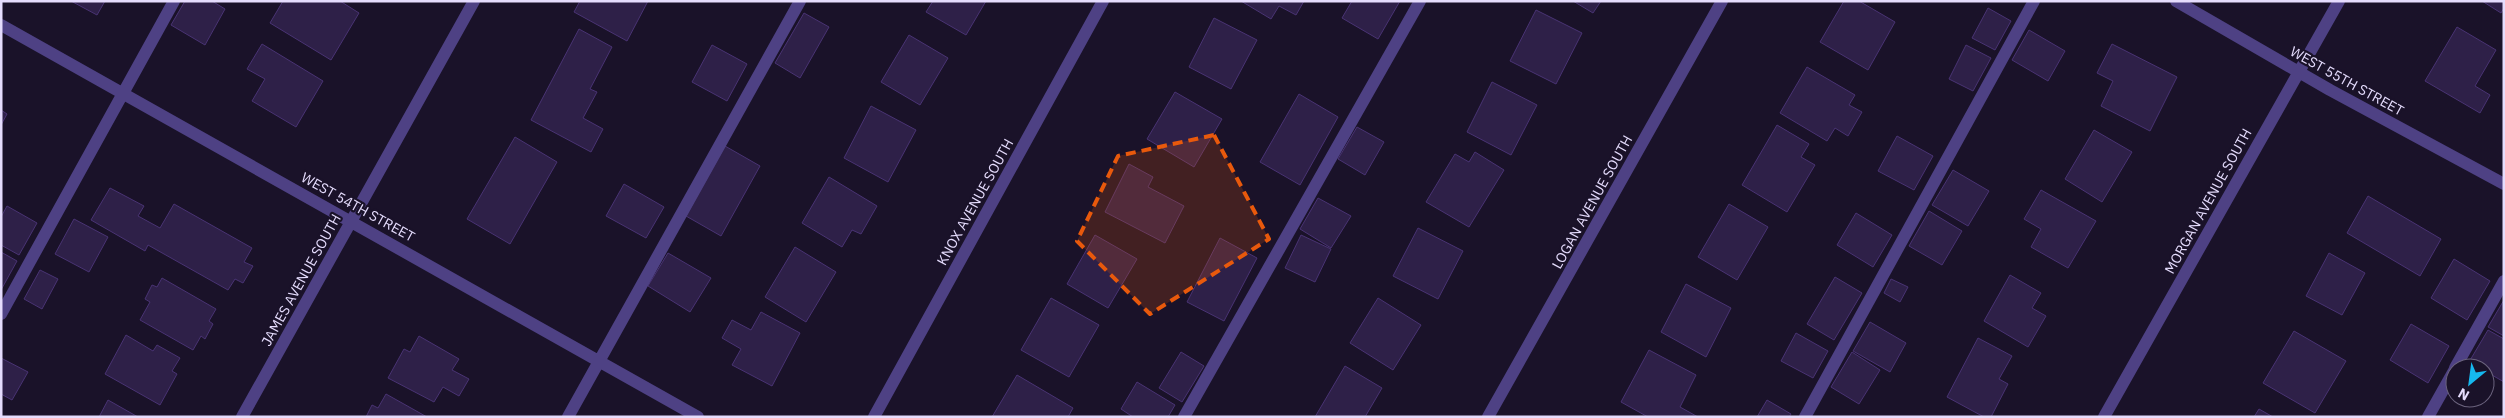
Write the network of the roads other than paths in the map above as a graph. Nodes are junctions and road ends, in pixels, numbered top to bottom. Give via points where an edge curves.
1 (174, 1) edge
2 (474, 1) edge
3 (800, 1) edge
4 (1103, 1) edge
5 (1420, 1) edge
6 (1722, 1) edge
7 (2034, 1) edge
8 (2176, 1) edge
9 (2338, 1) edge
10 (1, 25) edge
11 (2299, 72) junction
12 (124, 93) junction
13 (2504, 184) edge
14 (351, 220) junction
15 (2504, 282) edge
16 (1, 314) edge
17 (2461, 358) edge
18 (599, 361) junction
19 (2445, 386) edge
20 (242, 417) edge
21 (568, 417) edge
22 (698, 417) edge
23 (874, 417) edge
24 (1184, 417) edge
25 (1488, 417) edge
26 (1805, 417) edge
27 (2104, 417) edge
28 (2428, 417) edge

1 - 12 street
2 - 14 street, JAMES AVENUE SOUTH
3 - 18 street
4 - 23 street, KNOX AVENUE SOUTH
5 - 24 street
6 - 25 street, LOGAN AVENUE SOUTH
7 - 26 street
8 - 11 street, WEST 55TH STREET
9 - 11 street, MORGAN AVENUE SOUTH
10 - 12 street, WEST 54TH STREET
11 - 13 street, WEST 55TH STREET
11 - 27 street, MORGAN AVENUE SOUTH
12 - 14 street, WEST 54TH STREET
12 - 16 street
14 - 18 street, WEST 54TH STREET
14 - 20 street, JAMES AVENUE SOUTH
15 - 17 street
18 - 21 street
18 - 22 street, WEST 54TH STREET
19 - 28 street

